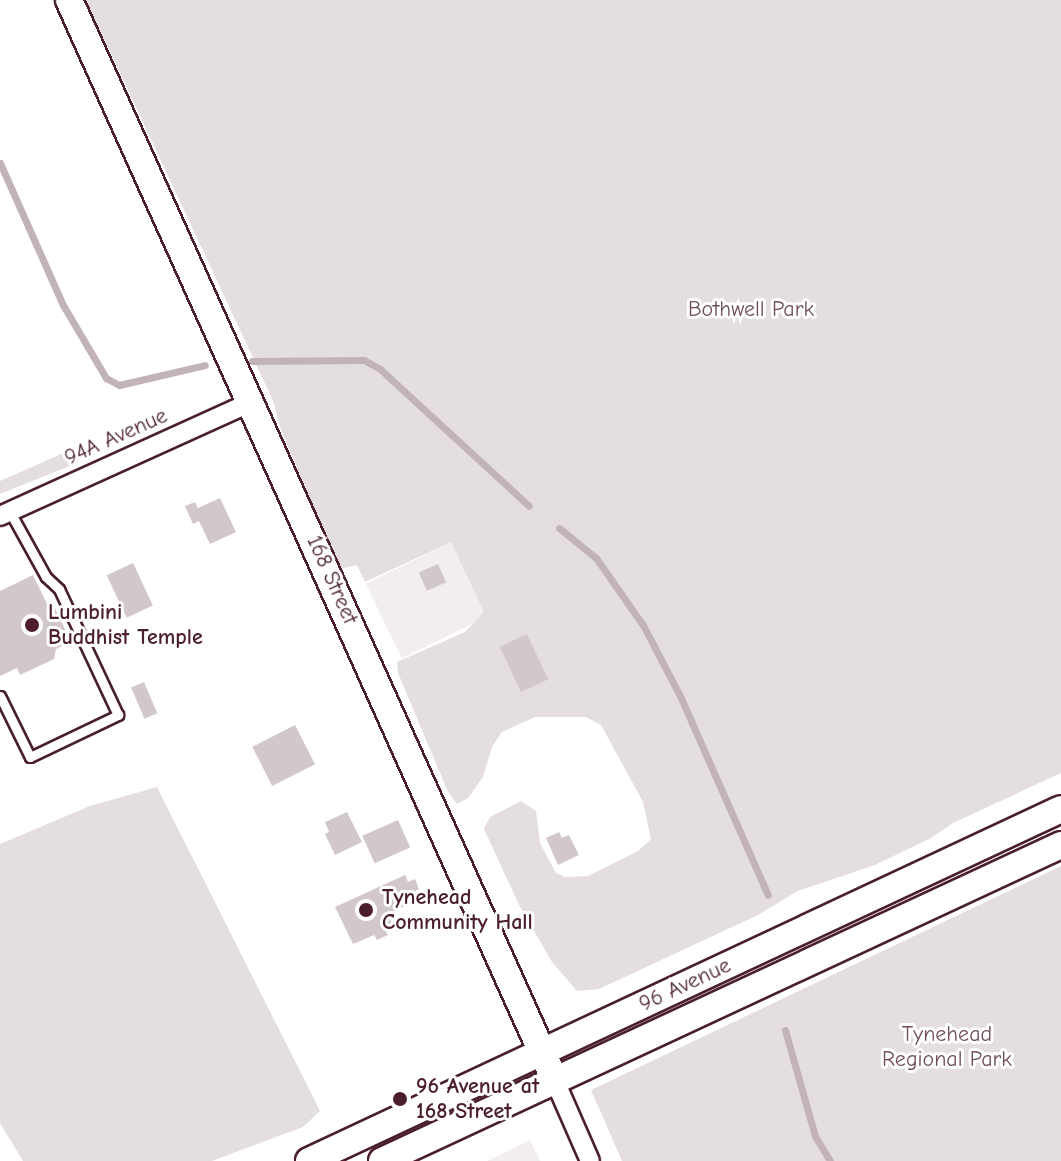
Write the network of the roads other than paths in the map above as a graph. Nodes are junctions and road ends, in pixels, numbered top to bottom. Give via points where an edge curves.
1 (69, 0) edge
2 (251, 402) junction
3 (5, 514) edge
4 (0, 696) edge
5 (1061, 809) edge
6 (1061, 845) edge
7 (541, 1052) junction
8 (555, 1081) junction
9 (309, 1161) edge
10 (382, 1161) edge
11 (590, 1161) edge

1 - 2 main road, 168 Street
2 - 3 street, 94A Avenue
2 - 7 main road, 168 Street
3 - 4 lane via 59,589 118,715 30,757
5 - 7 main road, 96 Avenue
6 - 8 main road, 96 Avenue
7 - 8 main road, 168 Street
7 - 9 main road, 96 Avenue
8 - 10 main road, 96 Avenue
8 - 11 street, 168 Street

